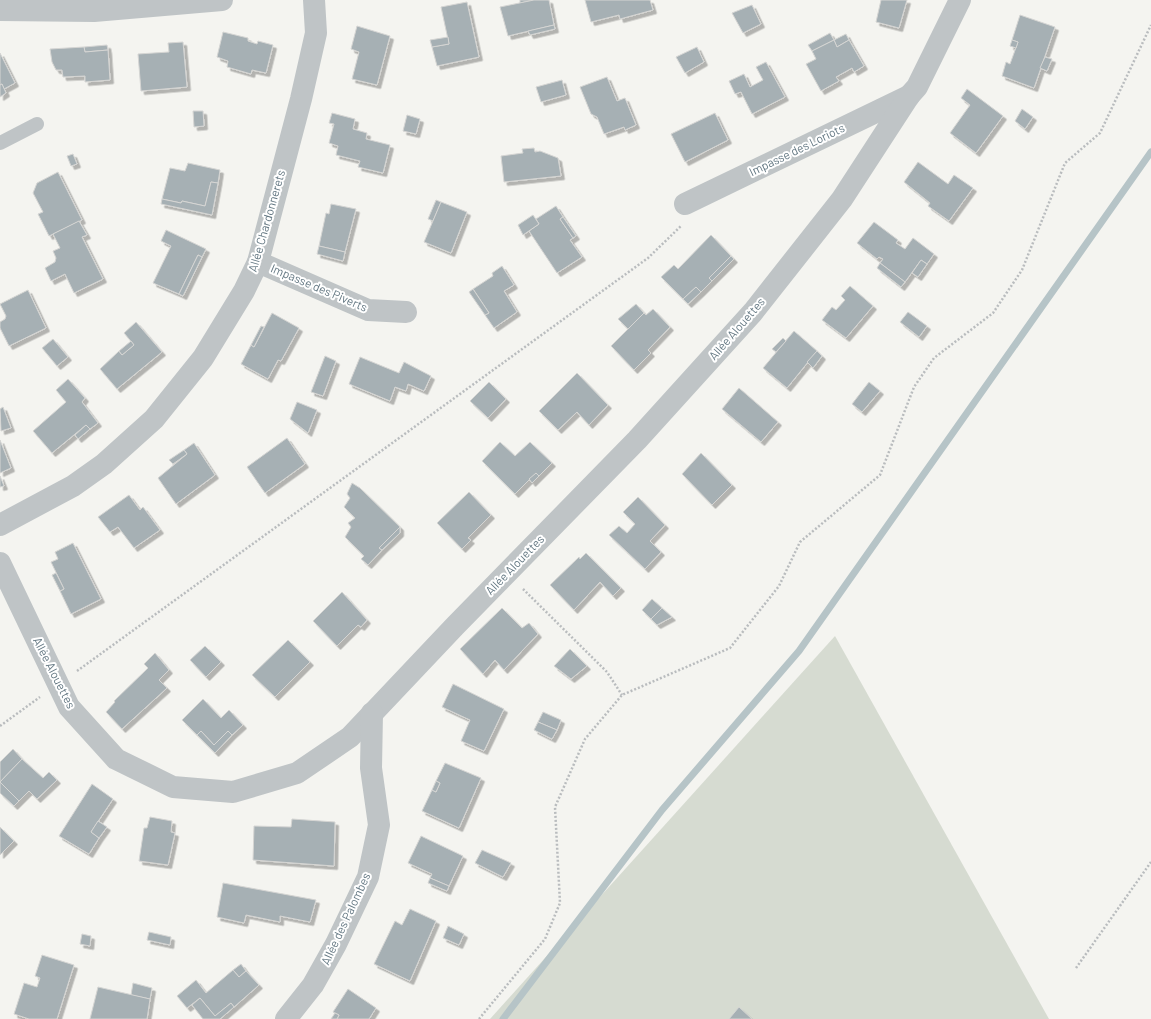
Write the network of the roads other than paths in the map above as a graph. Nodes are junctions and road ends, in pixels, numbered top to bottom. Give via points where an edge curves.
1 (222, 0) edge
2 (314, 0) edge
3 (960, 0) edge
4 (200, 1) edge
5 (0, 10) edge
6 (909, 96) junction
7 (37, 124) dead end
8 (0, 143) edge
9 (685, 213) road end
10 (258, 262) junction
11 (406, 312) dead end
12 (0, 525) edge
13 (0, 562) edge
14 (372, 713) junction
15 (286, 1019) edge

1 - 4 street
2 - 10 street, Allée Chardonnerets via 316,33
3 - 6 street, Allée Alouettes via 917,87
4 - 5 street via 94,11
6 - 9 street, Impasse des Loriots
6 - 14 street, Allée Alouettes via 842,199 753,312 637,440
7 - 8 lane
10 - 11 street, Impasse des Piverts via 368,310
10 - 12 street, Allée Chardonnerets via 244,291 203,358 154,419 104,464 73,486
13 - 14 street, Allée Alouettes via 69,707 116,759 173,787 233,792 297,773 350,737
14 - 15 street, Allée des Palombes via 371,768 379,825 368,877 317,978

